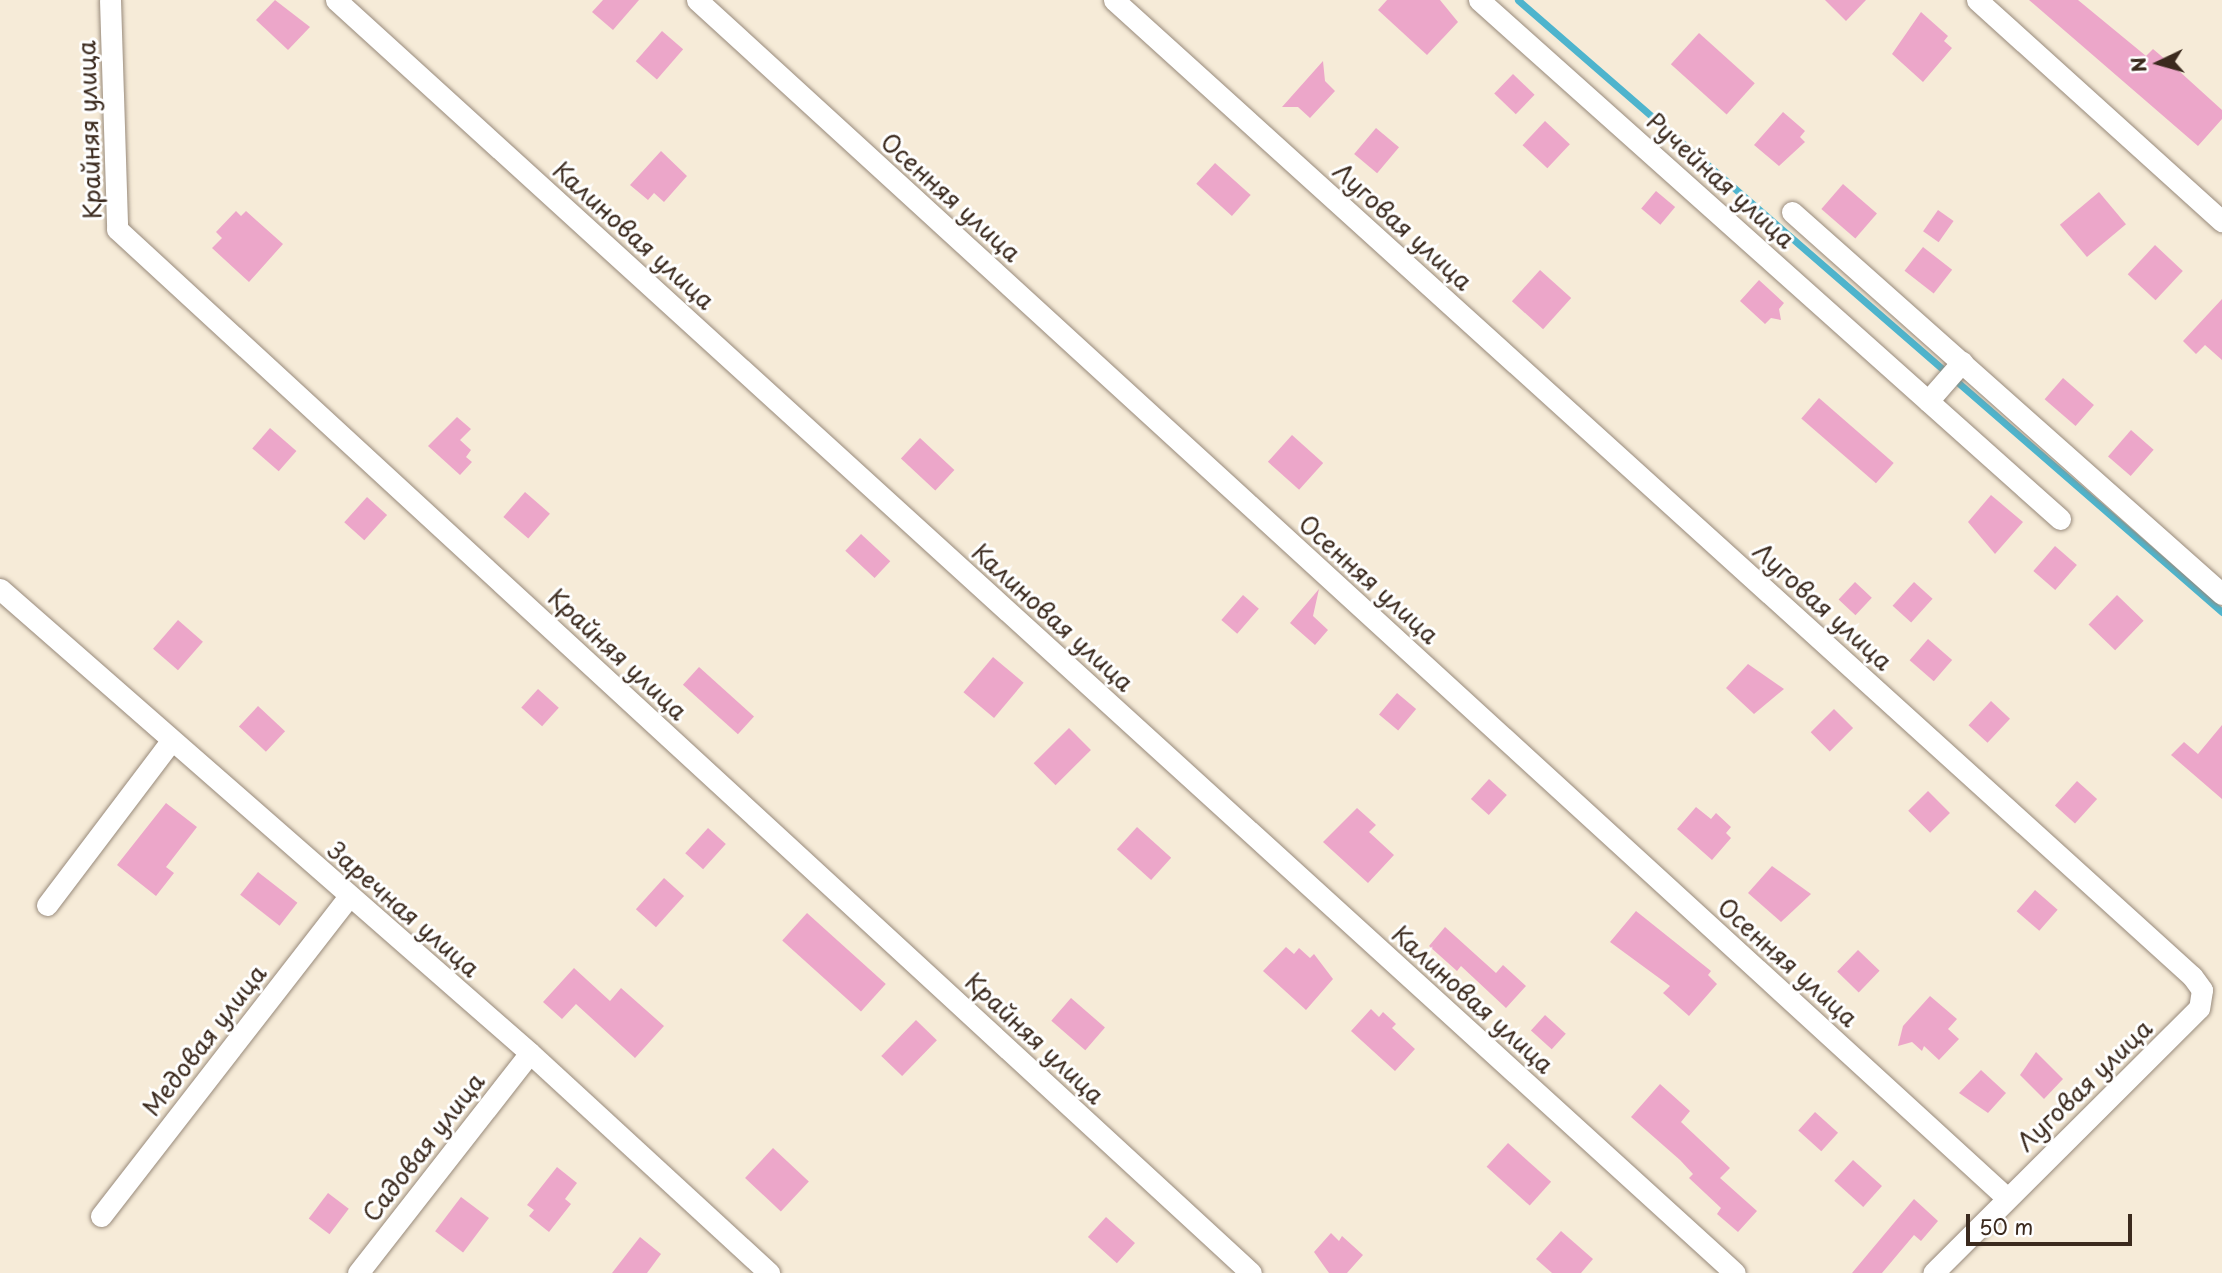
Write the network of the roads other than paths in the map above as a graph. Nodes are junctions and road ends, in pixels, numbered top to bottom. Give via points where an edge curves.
1 (110, 0) edge
2 (336, 0) edge
3 (697, 0) edge
4 (1115, 0) edge
5 (1479, 0) edge
6 (1977, 0) edge
7 (1792, 212) dead end
8 (2222, 221) edge
9 (1962, 362) junction
10 (1928, 401) junction
11 (2060, 519) dead end
12 (0, 589) edge
13 (2222, 594) edge
14 (171, 741) junction
15 (349, 896) junction
16 (47, 905) dead end
17 (530, 1053) junction
18 (2006, 1198) junction
19 (101, 1216) dead end
20 (358, 1273) edge
21 (769, 1273) edge
22 (1251, 1273) edge
23 (1735, 1273) edge
24 (1933, 1273) edge

1 - 22 street, Крайняя улица via 117,229
2 - 23 street, Калиновая улица
3 - 18 street, Осенняя улица
4 - 18 street, Луговая улица via 2192,975 2202,990 2199,1008
5 - 10 street, Ручейная улица
6 - 8 street
7 - 9 street, Ручейная улица
9 - 10 street
9 - 13 street, Ручейная улица
10 - 11 street, Ручейная улица
12 - 14 street, Заречная улица
14 - 15 street, Заречная улица
14 - 16 street
15 - 17 street, Заречная улица
15 - 19 street, Медовая улица
17 - 20 street, Садовая улица
17 - 21 street, Заречная улица
18 - 24 street, Луговая улица

